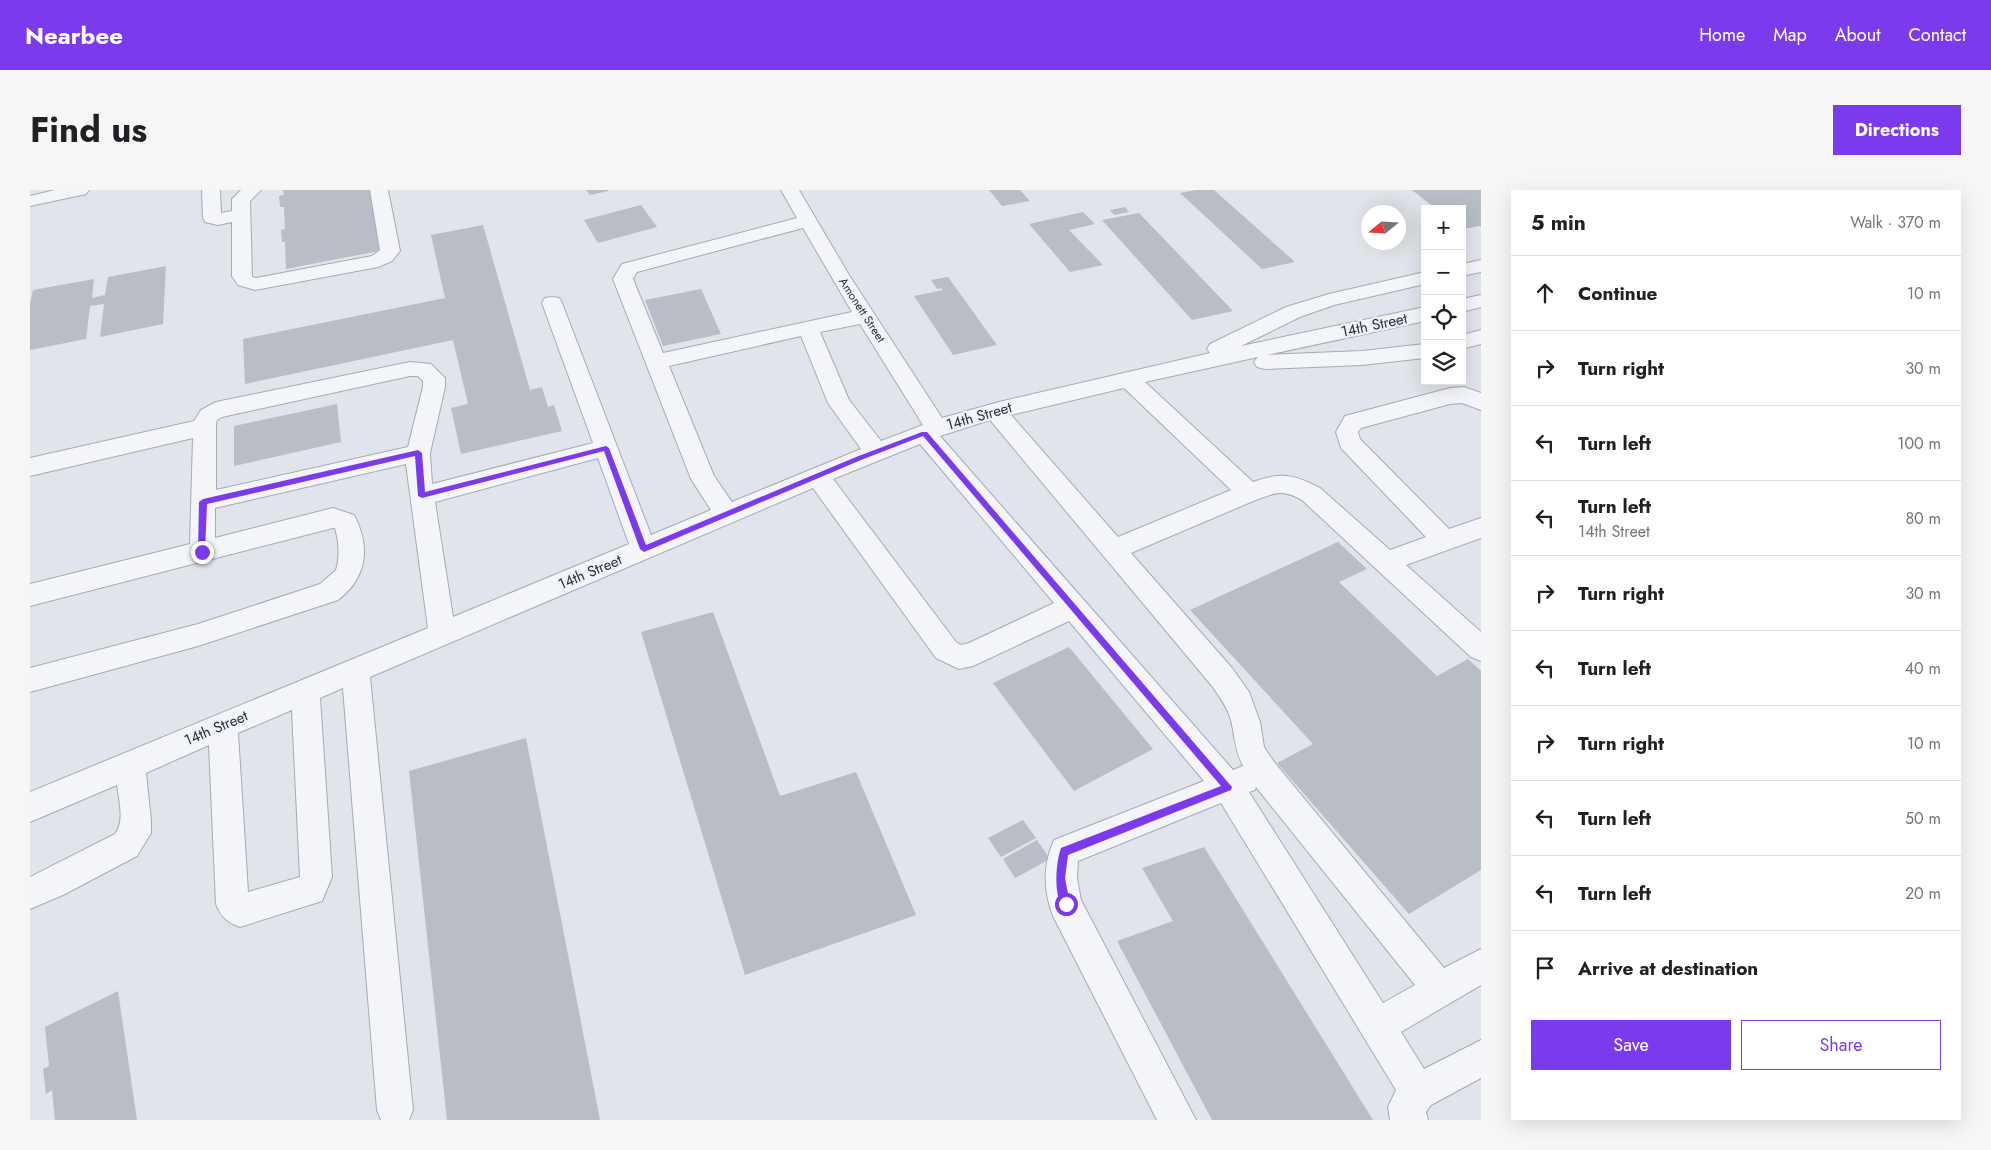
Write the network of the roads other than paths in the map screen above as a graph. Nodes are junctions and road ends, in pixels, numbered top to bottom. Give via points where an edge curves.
1 (80, 190) edge
2 (211, 190) edge
3 (252, 190) edge
4 (379, 190) edge
5 (790, 190) edge
6 (30, 201) edge
7 (240, 215) junction
8 (808, 221) junction
9 (1481, 266) edge
10 (1466, 269) edge
11 (1421, 279) edge
12 (1481, 301) edge
13 (552, 303) dead end
14 (1466, 305) edge
15 (1421, 315) edge
16 (865, 316) junction
17 (808, 328) junction
18 (1481, 337) edge
19 (1466, 341) edge
20 (1421, 351) edge
21 (656, 362) junction
22 (1191, 364) junction
23 (1128, 379) junction
24 (1481, 402) edge
25 (995, 411) junction
26 (205, 427) junction
27 (931, 431) junction
28 (606, 448) junction
29 (876, 452) junction
30 (418, 453) junction
31 (30, 467) edge
32 (817, 476) junction
33 (1249, 493) junction
34 (422, 496) junction
35 (203, 502) junction
36 (727, 514) junction
37 (1481, 528) edge
38 (1445, 540) junction
39 (644, 549) junction
40 (1113, 550) junction
41 (202, 552) junction
42 (1386, 562) junction
43 (30, 596) edge
44 (1073, 607) junction
45 (442, 634) junction
46 (1481, 649) edge
47 (356, 670) junction
48 (30, 680) edge
49 (305, 691) junction
50 (223, 726) junction
51 (130, 764) junction
52 (1263, 772) junction
53 (1228, 787) junction
54 (30, 807) edge
55 (30, 893) edge
56 (1481, 966) edge
57 (1440, 990) junction
58 (1376, 1026) junction
59 (1481, 1058) edge
60 (1413, 1106) edge
61 (395, 1110) dead end
62 (1177, 1120) edge

1 - 6 street
2 - 7 street via 212,218
3 - 7 street via 241,199
4 - 7 street via 390,251 386,258 255,284 245,281 242,276
5 - 8 street, Amonett Street
8 - 16 street, Amonett Street
8 - 21 street via 629,268 623,279
9 - 10 street
11 - 22 street via 1329,300 1293,312
12 - 14 street
13 - 28 street
15 - 22 street, 14th Street
16 - 17 street
16 - 27 street, Amonett Street
17 - 21 street
17 - 29 street via 839,404
18 - 19 street
20 - 22 street via 1362,358
21 - 36 street via 703,479
22 - 23 street, 14th Street
23 - 25 street, 14th Street
23 - 33 street
24 - 38 street via 1464,395 1450,396 1353,422 1347,432 1348,442
25 - 27 street, 14th Street
25 - 40 street
26 - 30 street via 205,419 216,410 422,369 434,378 434,388
26 - 31 street
26 - 35 street
27 - 29 street, 14th Street
27 - 44 street, Amonett Street
28 - 34 street
28 - 39 street
29 - 32 street, 14th Street
30 - 34 street
30 - 35 street
32 - 36 street, 14th Street
32 - 44 street via 946,650 959,657 973,654
33 - 40 street
33 - 42 street via 1281,482 1295,485 1311,494
34 - 45 street
35 - 41 street
36 - 39 street, 14th Street
37 - 38 street
38 - 42 street
39 - 45 street, 14th Street
40 - 52 street via 1239,701 1250,750
41 - 43 street
41 - 48 street via 332,518 345,522 349,528 352,563 344,582 329,592 198,635
42 - 46 street
44 - 53 street, Amonett Street
45 - 47 street, 14th Street
47 - 49 street, 14th Street
47 - 61 street
49 - 50 street, 14th Street
49 - 50 street via 316,878 311,890 240,911 232,904
50 - 51 street, 14th Street
51 - 54 street, 14th Street
51 - 55 street via 136,820 135,833 126,845
52 - 53 street
52 - 57 street
53 - 58 street, Amonett Street
53 - 62 street via 1064,852 1061,860 1060,878 1066,904
56 - 57 street
57 - 58 street
58 - 60 street, Amonett Street
59 - 60 street

